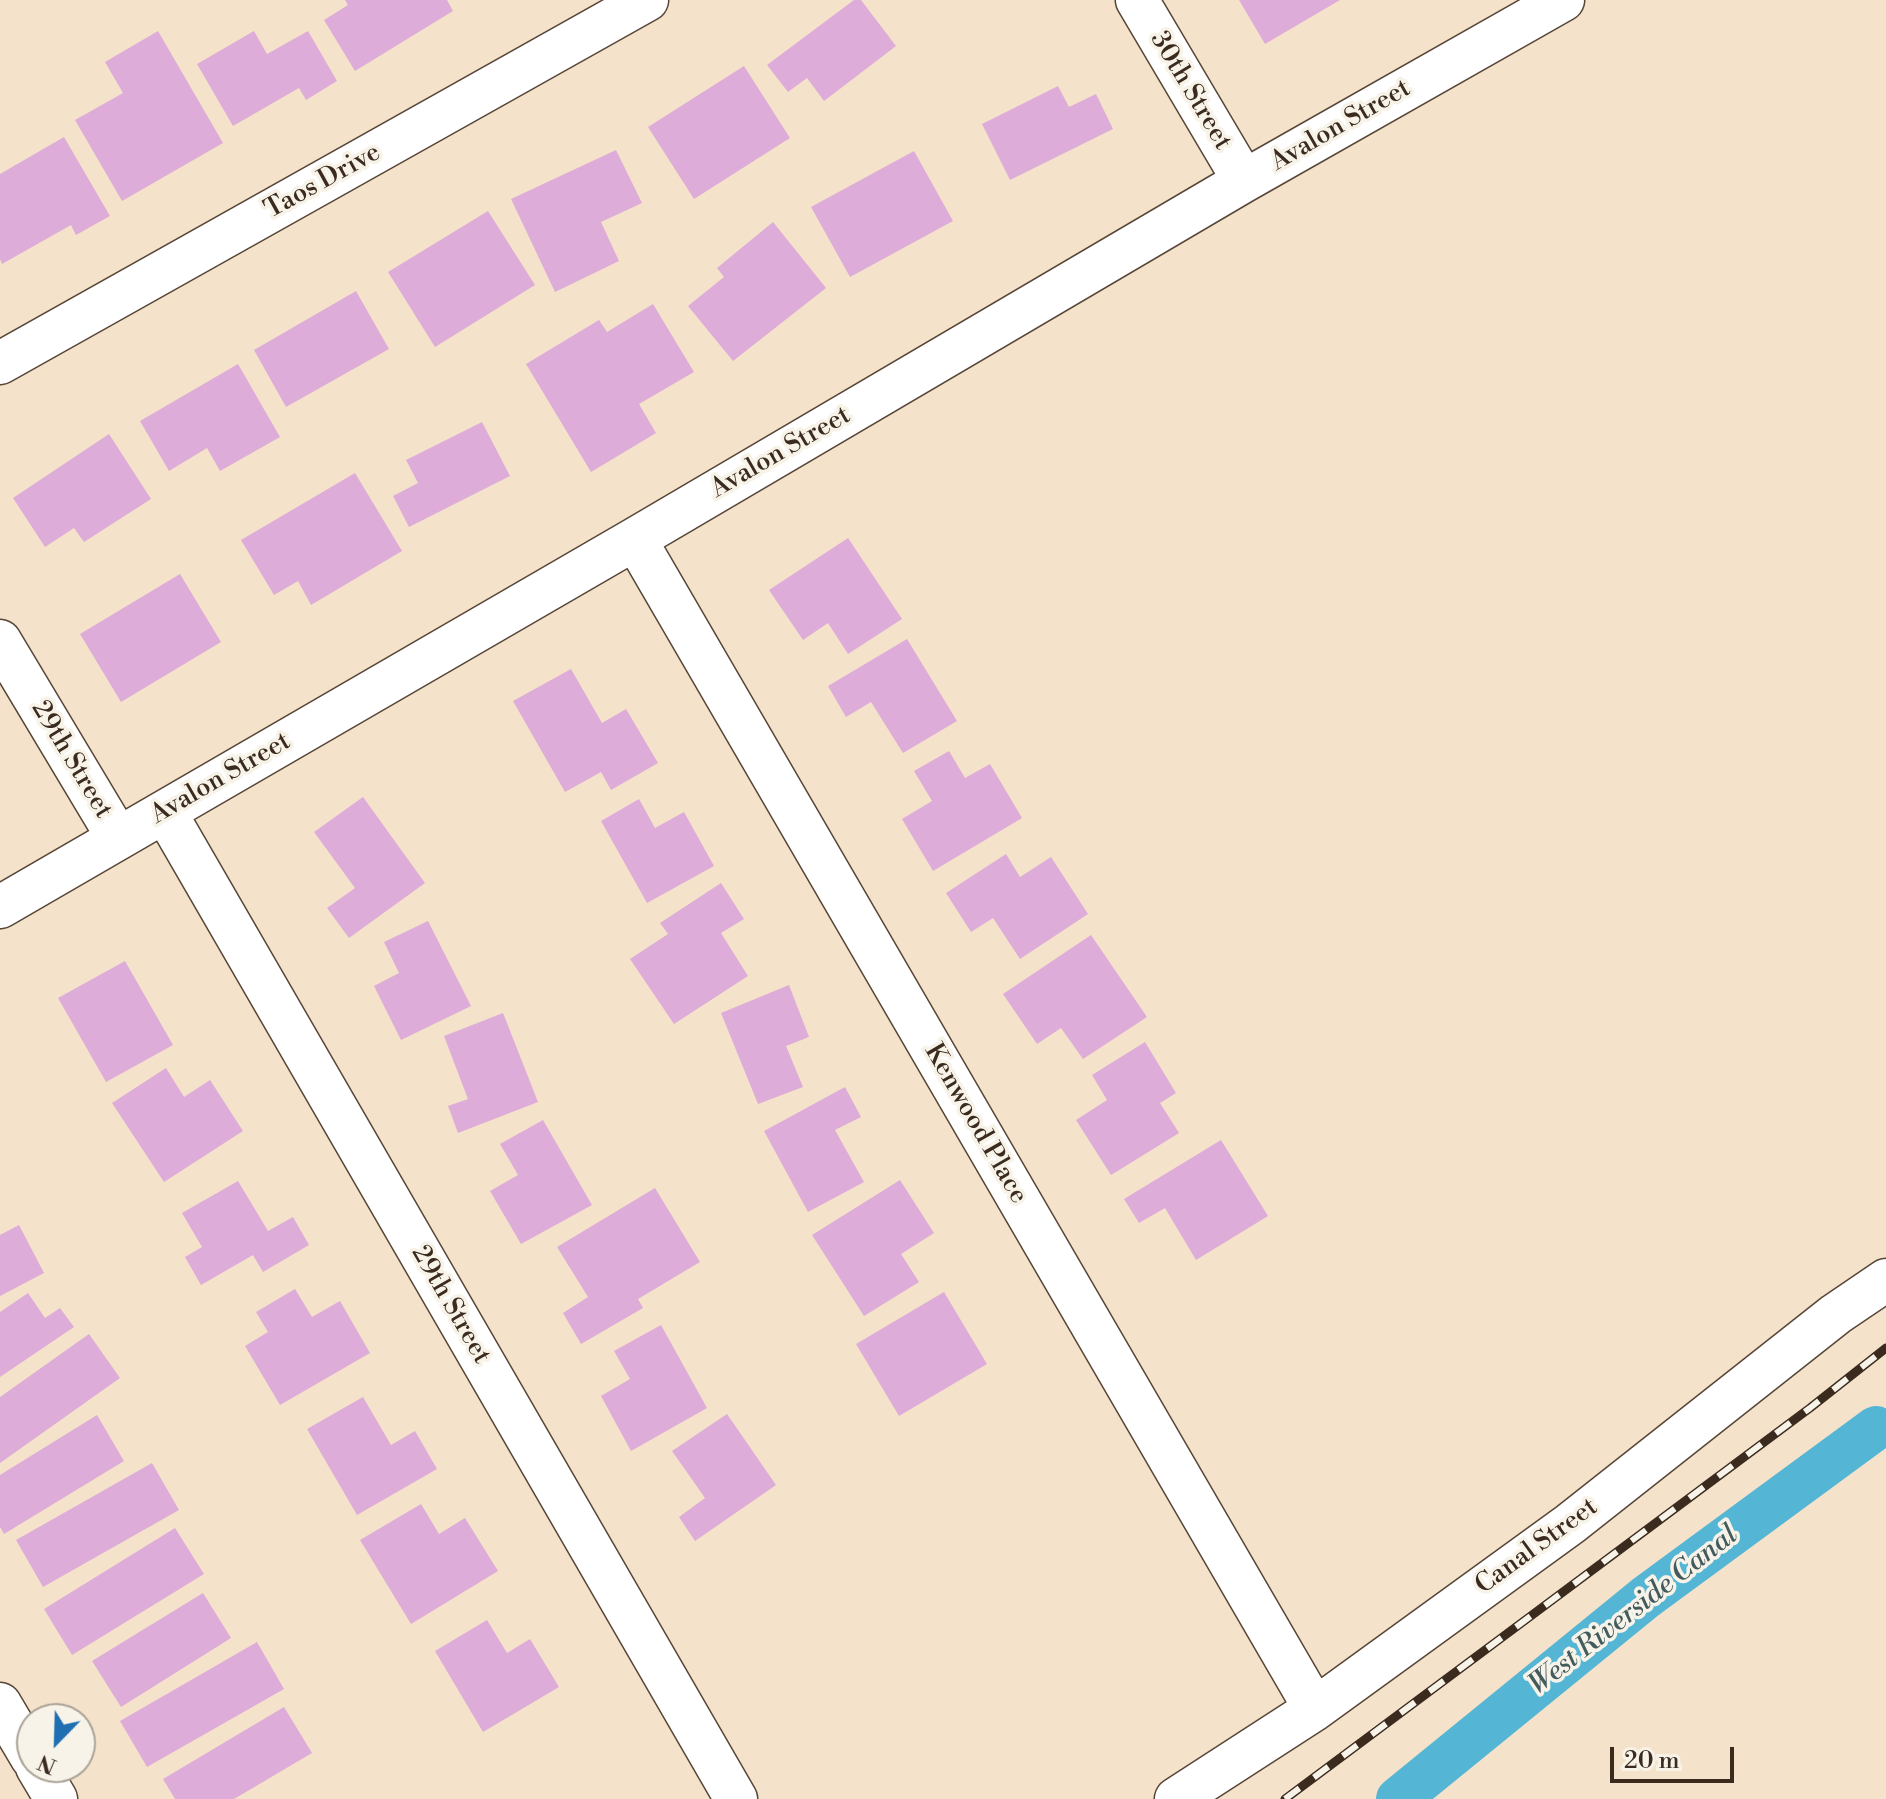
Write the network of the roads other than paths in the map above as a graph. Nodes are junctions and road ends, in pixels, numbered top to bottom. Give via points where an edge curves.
1 (647, 0) edge
2 (1137, 0) edge
3 (1563, 0) edge
4 (1244, 181) junction
5 (0, 363) edge
6 (635, 539) junction
7 (0, 641) edge
8 (165, 812) junction
9 (118, 838) junction
10 (0, 907) edge
11 (1886, 1280) edge
12 (0, 1704) edge
13 (1315, 1709) junction
14 (16, 1731) edge
15 (736, 1799) edge
16 (1176, 1799) edge

1 - 5 street, Taos Drive
2 - 4 street, 30th Street
3 - 4 street, Avalon Street
4 - 6 street, Avalon Street
6 - 8 street, Avalon Street
6 - 13 street, Kenwood Place
7 - 9 street, 29th Street
8 - 9 street, Avalon Street
8 - 15 street, 29th Street
9 - 10 street, Avalon Street
11 - 13 street, Canal Street via 1570,1524
12 - 14 street
13 - 16 street, Canal Street

